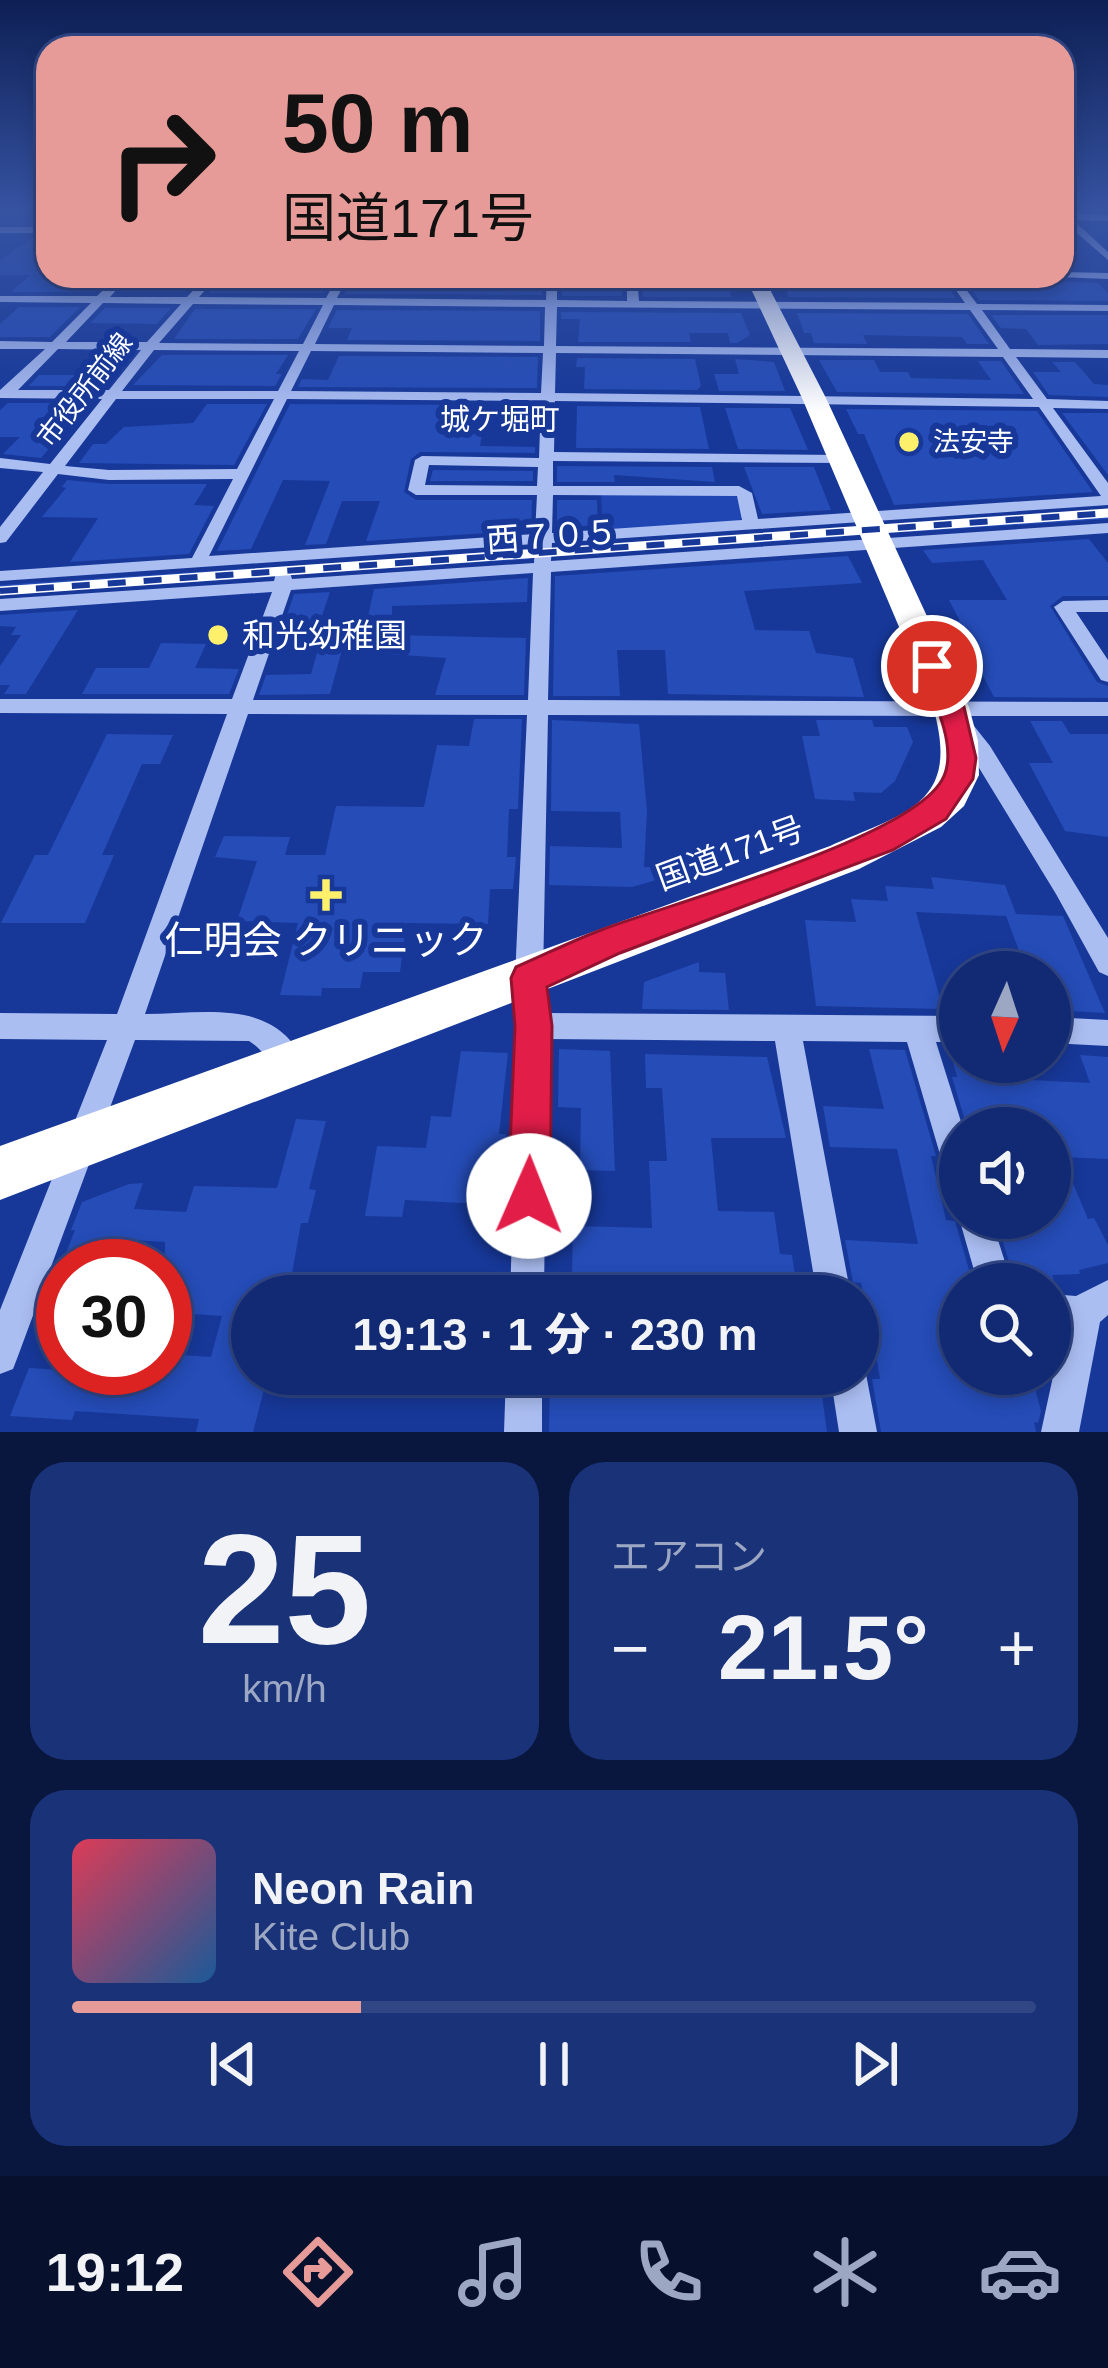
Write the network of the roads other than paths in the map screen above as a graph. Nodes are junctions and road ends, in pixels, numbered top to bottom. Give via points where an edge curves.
1 (112, 288) edge
2 (200, 288) edge
3 (337, 288) edge
4 (551, 288) edge
5 (632, 288) edge
6 (960, 288) edge
7 (760, 289) edge
8 (0, 299) edge
9 (101, 299) junction
10 (188, 299) junction
11 (331, 300) junction
12 (550, 301) junction
13 (633, 301) junction
14 (973, 306) junction
15 (1108, 308) edge
16 (0, 345) edge
17 (55, 345) junction
18 (151, 345) junction
19 (307, 345) junction
20 (549, 347) junction
21 (790, 348) junction
22 (1005, 352) junction
23 (1108, 354) edge
24 (4, 394) edge
25 (112, 395) junction
26 (280, 395) junction
27 (549, 398) junction
28 (814, 398) junction
29 (1042, 403) junction
30 (1108, 405) edge
31 (547, 459) junction
32 (840, 459) junction
33 (0, 464) edge
34 (54, 468) junction
35 (242, 475) junction
36 (547, 489) junction
37 (1108, 497) edge
38 (751, 523) junction
39 (1108, 528) edge
40 (871, 529) junction
41 (0, 538) edge
42 (544, 540) junction
43 (283, 558) junction
44 (198, 562) junction
45 (543, 567) junction
46 (0, 576) edge
47 (283, 586) junction
48 (0, 605) edge
49 (1108, 606) edge
50 (1108, 675) edge
51 (0, 706) edge
52 (951, 707) junction
53 (240, 708) junction
54 (538, 708) junction
55 (1108, 709) edge
56 (1101, 936) edge
57 (1108, 964) edge
58 (529, 978) junction
59 (0, 1026) edge
60 (533, 1026) junction
61 (126, 1027) junction
62 (787, 1029) junction
63 (918, 1030) junction
64 (939, 1030) edge
65 (1071, 1031) edge
66 (1108, 1033) edge
67 (290, 1064) junction
68 (941, 1107) edge
69 (81, 1140) junction
70 (0, 1173) edge
71 (527, 1275) edge
72 (830, 1275) edge
73 (1081, 1307) edge
74 (0, 1356) edge
75 (524, 1395) edge
76 (852, 1395) edge
77 (523, 1432) edge
78 (858, 1432) edge
79 (1060, 1432) edge

1 - 9 street
2 - 10 street, 市役所前線
3 - 11 street
4 - 12 street
5 - 13 street
6 - 14 street
7 - 13 street
7 - 14 street
7 - 21 highway, 国道171号
8 - 9 street
9 - 10 street
9 - 17 street
10 - 11 street
10 - 18 street, 市役所前線
11 - 12 street
11 - 19 street
12 - 13 street
12 - 20 street
14 - 15 street
14 - 22 street
16 - 17 street
17 - 18 street
17 - 24 street
18 - 19 street
18 - 25 street, 市役所前線
19 - 20 street
19 - 26 street
20 - 21 street
20 - 27 street
21 - 22 street
21 - 28 highway, 国道171号
22 - 23 street
22 - 29 street
24 - 25 street
25 - 26 street
25 - 34 street, 市役所前線
26 - 27 street
26 - 35 street
27 - 28 street
27 - 31 street
28 - 29 street
28 - 32 highway, 国道171号
29 - 30 street
29 - 37 street
31 - 32 street
31 - 36 street
31 - 36 street via 422,460 416,490
32 - 40 highway, 国道171号
33 - 34 street
34 - 35 street
34 - 41 street, 市役所前線
35 - 44 street
36 - 38 street via 739,491
36 - 42 street
37 - 40 street
38 - 40 street
38 - 42 street
39 - 40 street, 西７０５
40 - 45 street, 西７０５
40 - 52 highway, 国道171号
42 - 43 street
42 - 45 street
43 - 44 street
43 - 47 street
44 - 46 street
45 - 47 street, 西７０５
45 - 54 street
47 - 48 street, 西７０５
47 - 53 street
49 - 50 street via 1063,607
51 - 53 street
52 - 54 street
52 - 55 street
52 - 56 street
52 - 58 highway, 国道171号 via 959,779 935,811 909,828
53 - 54 street
53 - 61 street
54 - 58 street
56 - 57 street
58 - 60 street
58 - 67 highway, 国道171号
59 - 61 street
60 - 62 street
60 - 71 street
61 - 67 street via 254,1028
61 - 69 street
62 - 63 street
62 - 72 street
63 - 64 street
63 - 68 street
65 - 66 street
67 - 69 highway, 国道171号
69 - 70 highway, 国道171号
69 - 74 street
73 - 79 street
75 - 77 street
76 - 78 street

